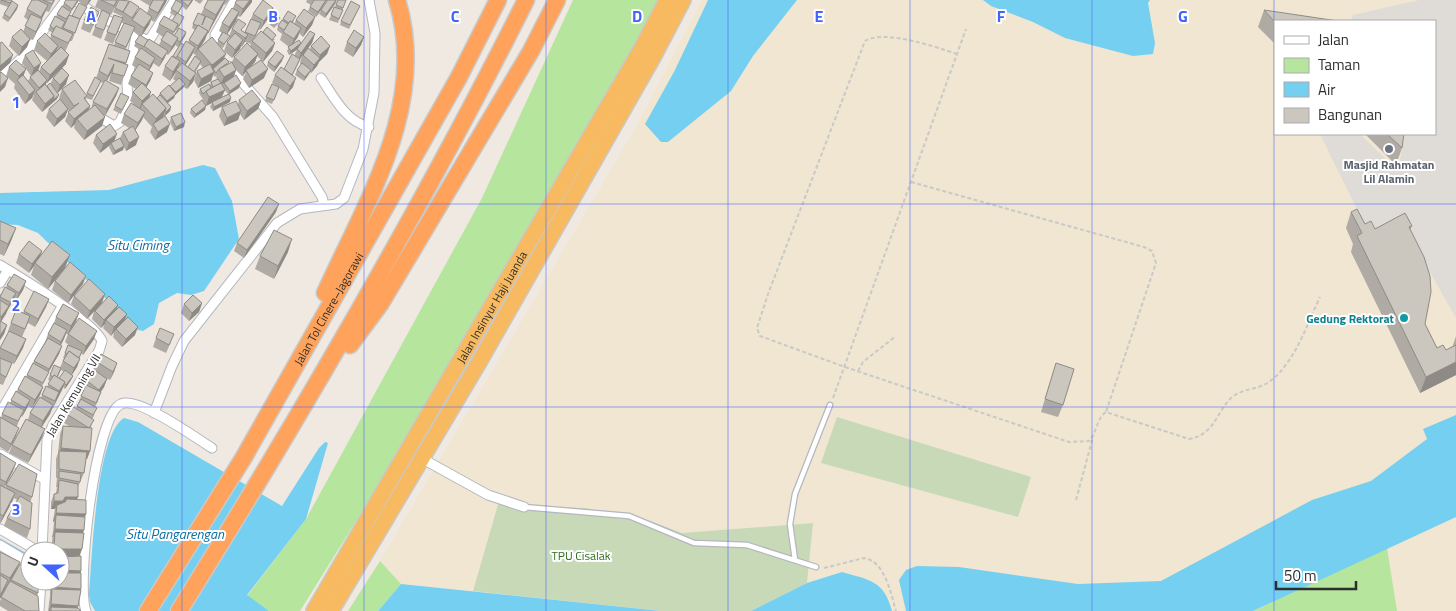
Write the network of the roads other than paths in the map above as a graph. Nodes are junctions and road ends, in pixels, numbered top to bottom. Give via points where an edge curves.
1 (66, 0) edge
2 (75, 0) edge
3 (175, 0) edge
4 (235, 0) edge
5 (369, 0) edge
6 (397, 0) edge
7 (498, 0) edge
8 (526, 0) edge
9 (557, 0) edge
10 (667, 0) edge
11 (683, 0) edge
12 (136, 36) junction
13 (0, 78) edge
14 (321, 78) dead end
15 (88, 109) edge
16 (368, 127) junction
17 (324, 205) junction
18 (4, 267) edge
19 (0, 283) edge
20 (62, 306) junction
21 (463, 357) junction
22 (478, 364) junction
23 (288, 377) junction
24 (830, 405) road end
25 (304, 408) junction
26 (154, 412) junction
27 (0, 413) edge
28 (212, 448) dead end
29 (0, 454) edge
30 (421, 458) junction
31 (44, 479) junction
32 (524, 507) joint
33 (0, 529) edge
34 (21, 541) edge
35 (42, 541) edge
36 (0, 546) edge
37 (20, 557) edge
38 (795, 560) junction
39 (816, 567) road end
40 (40, 591) edge
41 (85, 609) edge
42 (321, 609) edge
43 (39, 611) edge
44 (148, 611) edge
45 (179, 611) edge

1 - 13 street via 25,55
2 - 12 street
3 - 12 street via 150,39 142,40
4 - 17 street via 215,35 215,46 237,77 273,117
5 - 16 street via 376,52
6 - 23 highway via 405,70 402,108 392,142
7 - 23 highway, Jalan Tol Cinere–Jagorawi via 460,77
8 - 25 highway via 392,254
9 - 25 highway via 531,51 381,303
10 - 21 highway, Jalan Insinyur Haji Juanda via 644,46
11 - 22 highway, Jalan Insinyur Haji Juanda
12 - 15 street via 127,82 128,101 119,124 114,126
14 - 16 street via 350,119
16 - 17 street via 344,198 336,204
17 - 26 street via 308,206 291,213 269,232 184,341
18 - 19 street
18 - 20 street
20 - 27 street
20 - 31 street, Jalan Kemuning VII via 97,333 102,341 99,352 48,433
21 - 22 highway
21 - 42 highway, Jalan Insinyur Haji Juanda
22 - 30 highway, Jalan Insinyur Haji Juanda
23 - 44 highway, Jalan Tol Cinere–Jagorawi via 244,457
24 - 38 lane via 795,494 790,524
25 - 45 highway
26 - 28 street
26 - 41 street via 126,403 116,407 109,417 96,465 84,555
29 - 31 street
30 - 32 street via 488,495
30 - 42 highway, Jalan Insinyur Haji Juanda
31 - 35 street, Jalan Kemuning VII
32 - 38 lane via 629,516 694,543 747,545
33 - 34 street
36 - 37 street
38 - 39 lane
40 - 43 street

